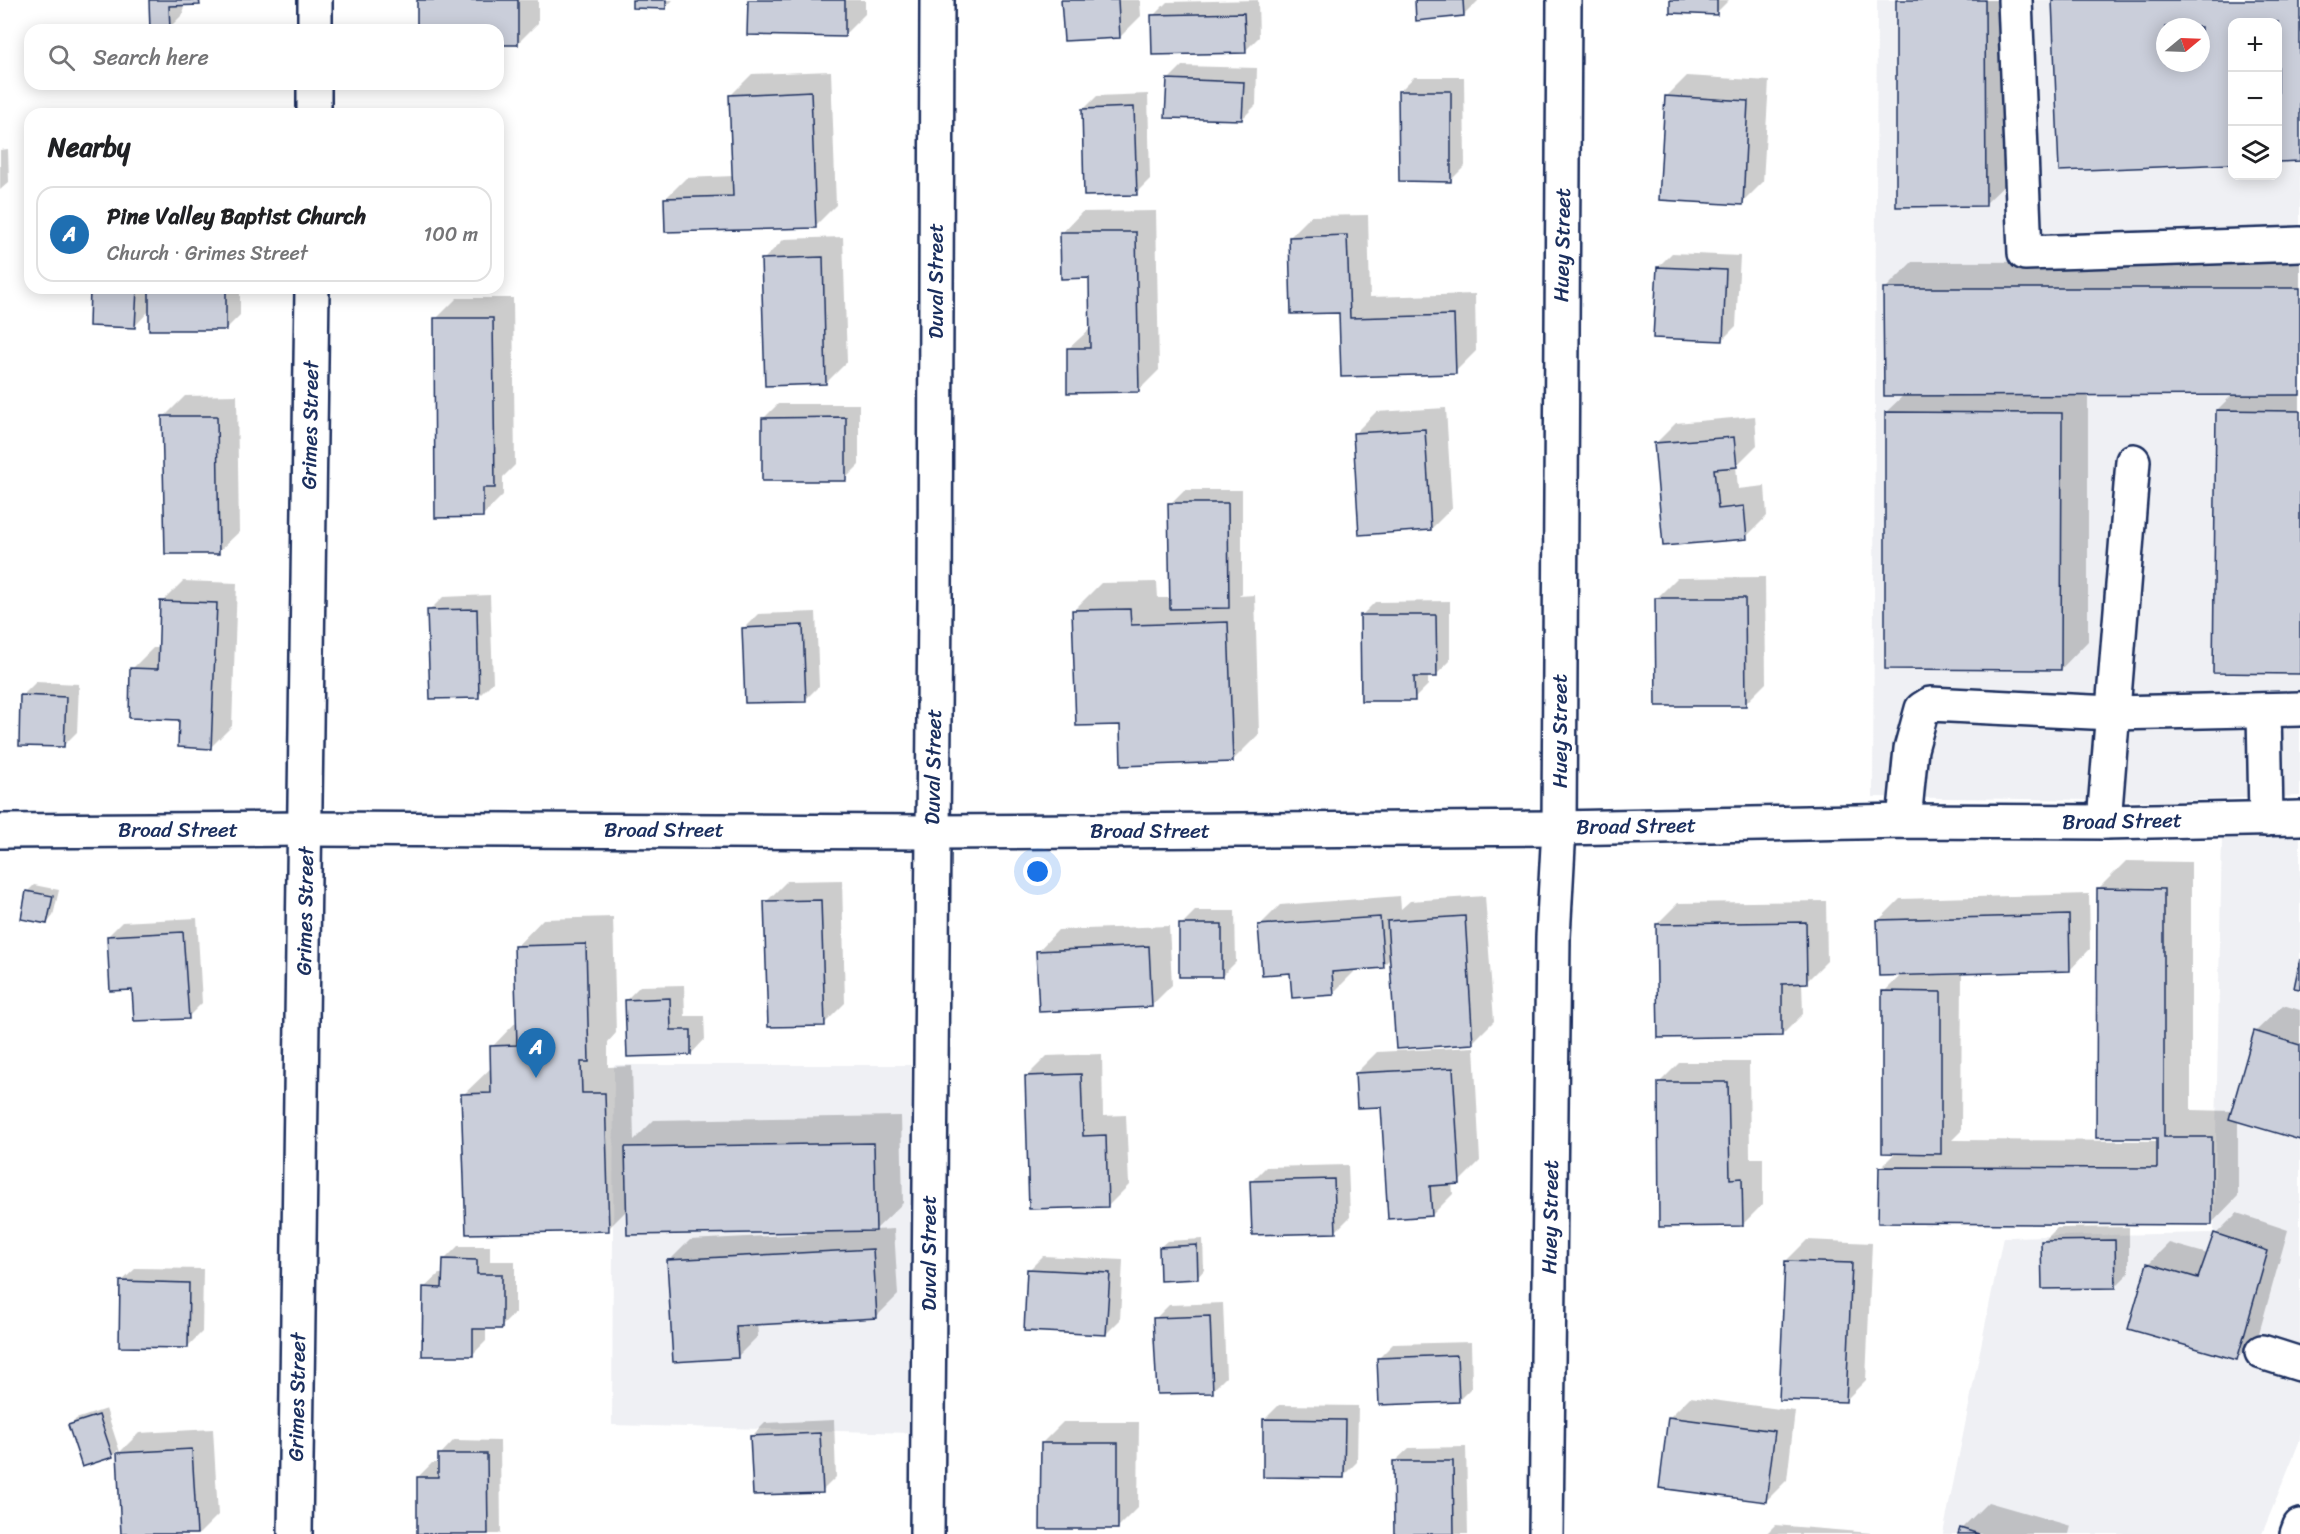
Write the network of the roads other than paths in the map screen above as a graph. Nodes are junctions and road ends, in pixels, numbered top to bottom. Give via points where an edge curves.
1 (315, 0) edge
2 (937, 0) edge
3 (1564, 0) edge
4 (2015, 0) edge
5 (315, 24) edge
6 (314, 90) edge
7 (314, 108) edge
8 (2300, 244) edge
9 (312, 294) edge
10 (2133, 461) dead end
11 (2300, 709) edge
12 (2264, 710) junction
13 (2112, 713) junction
14 (2300, 818) edge
15 (2266, 819) junction
16 (1904, 822) junction
17 (2104, 822) junction
18 (1559, 828) junction
19 (306, 829) junction
20 (0, 831) edge
21 (932, 832) junction
22 (2262, 1352) dead end
23 (2300, 1364) edge
24 (2300, 1526) edge
25 (295, 1534) edge
26 (927, 1534) edge
27 (1546, 1534) edge
28 (2297, 1534) edge

1 - 5 street
2 - 21 street, Duval Street
3 - 18 street, Huey Street
4 - 8 street via 2025,253
6 - 7 street
9 - 19 street, Grimes Street
10 - 13 street
11 - 12 street
12 - 13 street
12 - 15 street
13 - 16 street via 1926,706 1911,749
13 - 17 street
14 - 15 street, Broad Street
15 - 17 street, Broad Street
16 - 17 street, Broad Street
16 - 18 street, Broad Street
18 - 21 street, Broad Street
18 - 27 street, Huey Street via 1553,937
19 - 20 street, Broad Street
19 - 21 street, Broad Street
19 - 25 street, Grimes Street
21 - 26 street, Duval Street
22 - 23 street
24 - 28 street

